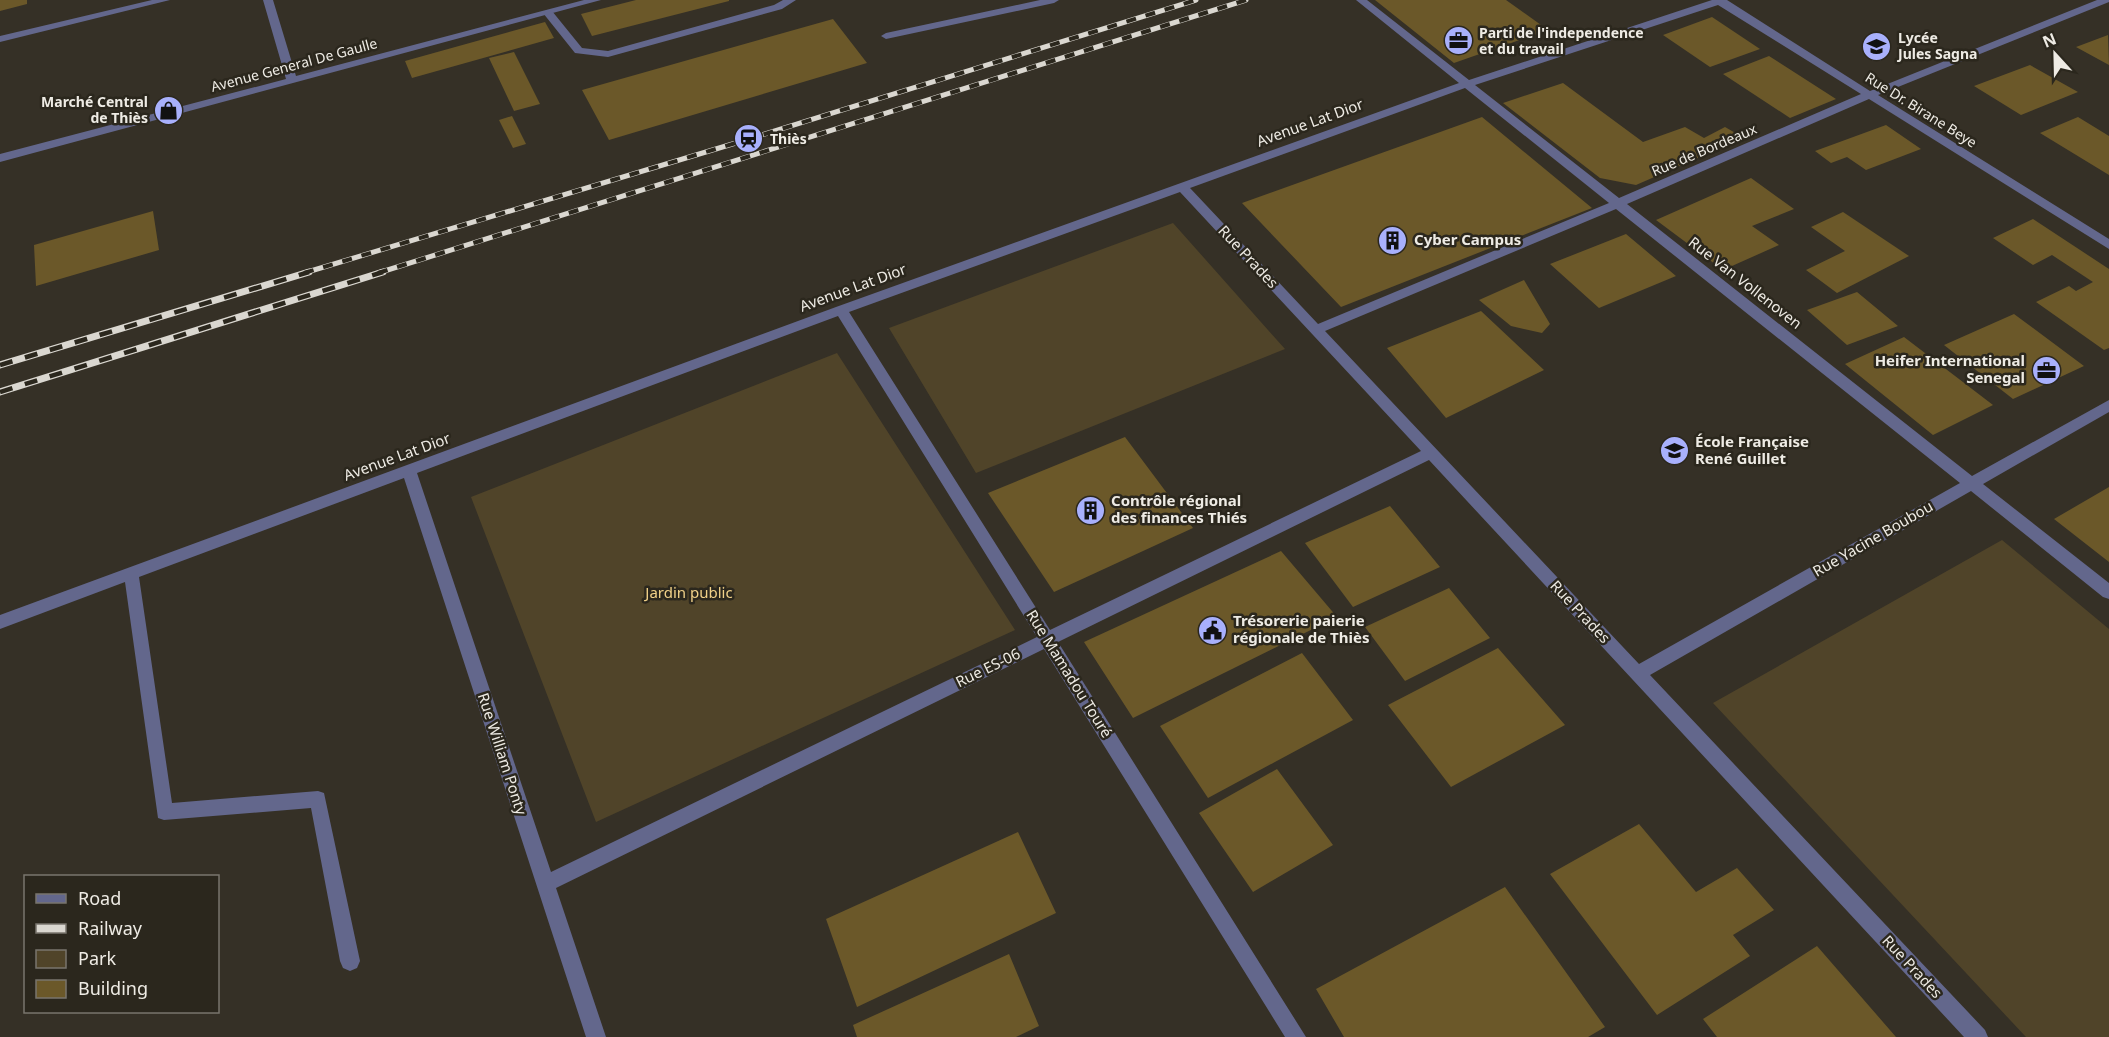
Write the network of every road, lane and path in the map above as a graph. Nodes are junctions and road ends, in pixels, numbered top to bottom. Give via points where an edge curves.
1 (165, 0) edge
2 (268, 0) edge
3 (597, 0) edge
4 (791, 0) edge
5 (1054, 0) edge
6 (1361, 0) edge
7 (1720, 0) edge
8 (2106, 1) edge
9 (548, 13) junction
10 (886, 36) dead end
11 (0, 39) edge
12 (292, 81) junction
13 (1467, 84) junction
14 (1869, 94) junction
15 (0, 158) edge
16 (1182, 187) junction
17 (1618, 203) junction
18 (2109, 245) edge
19 (841, 310) junction
20 (1316, 330) junction
21 (2109, 405) edge
22 (1431, 453) junction
23 (409, 470) junction
24 (1971, 483) junction
25 (131, 573) junction
26 (2109, 592) edge
27 (0, 622) edge
28 (1047, 640) junction
29 (1638, 673) junction
30 (545, 884) junction
31 (350, 961) dead end
32 (596, 1037) edge
33 (1296, 1037) edge
34 (1978, 1037) edge

1 - 11 street
2 - 12 street
3 - 9 street, Avenue General De Gaulle
4 - 9 street via 778,7 608,54 579,51
5 - 10 street
6 - 13 street, Rue Van Vollenoven
7 - 13 street, Avenue Lat Dior
7 - 14 street, Rue Dr. Birane Beye
8 - 14 street, Rue de Bordeaux
9 - 12 street, Avenue General De Gaulle
12 - 15 street, Avenue General De Gaulle
13 - 16 street, Avenue Lat Dior
13 - 17 street, Rue Van Vollenoven
14 - 17 street, Rue de Bordeaux
14 - 18 street, Rue Dr. Birane Beye
16 - 19 street, Avenue Lat Dior
16 - 20 street, Rue Prades
17 - 20 street, Rue de Bordeaux
17 - 24 street, Rue Van Vollenoven
19 - 23 street, Avenue Lat Dior
19 - 28 street, Rue Mamadou Touré
20 - 22 street, Rue Prades
21 - 24 street, Rue Yacine Boubou
22 - 28 street, Rue ES-06
22 - 29 street, Rue Prades
23 - 25 street, Avenue Lat Dior
23 - 30 street, Rue William Ponty
24 - 26 street, Rue Van Vollenoven
24 - 29 street, Rue Yacine Boubou
25 - 27 street, Avenue Lat Dior
25 - 31 street via 164,812 318,799
28 - 30 street, Rue ES-06
28 - 33 street, Rue Mamadou Touré
29 - 34 street, Rue Prades
30 - 32 street, Rue William Ponty

